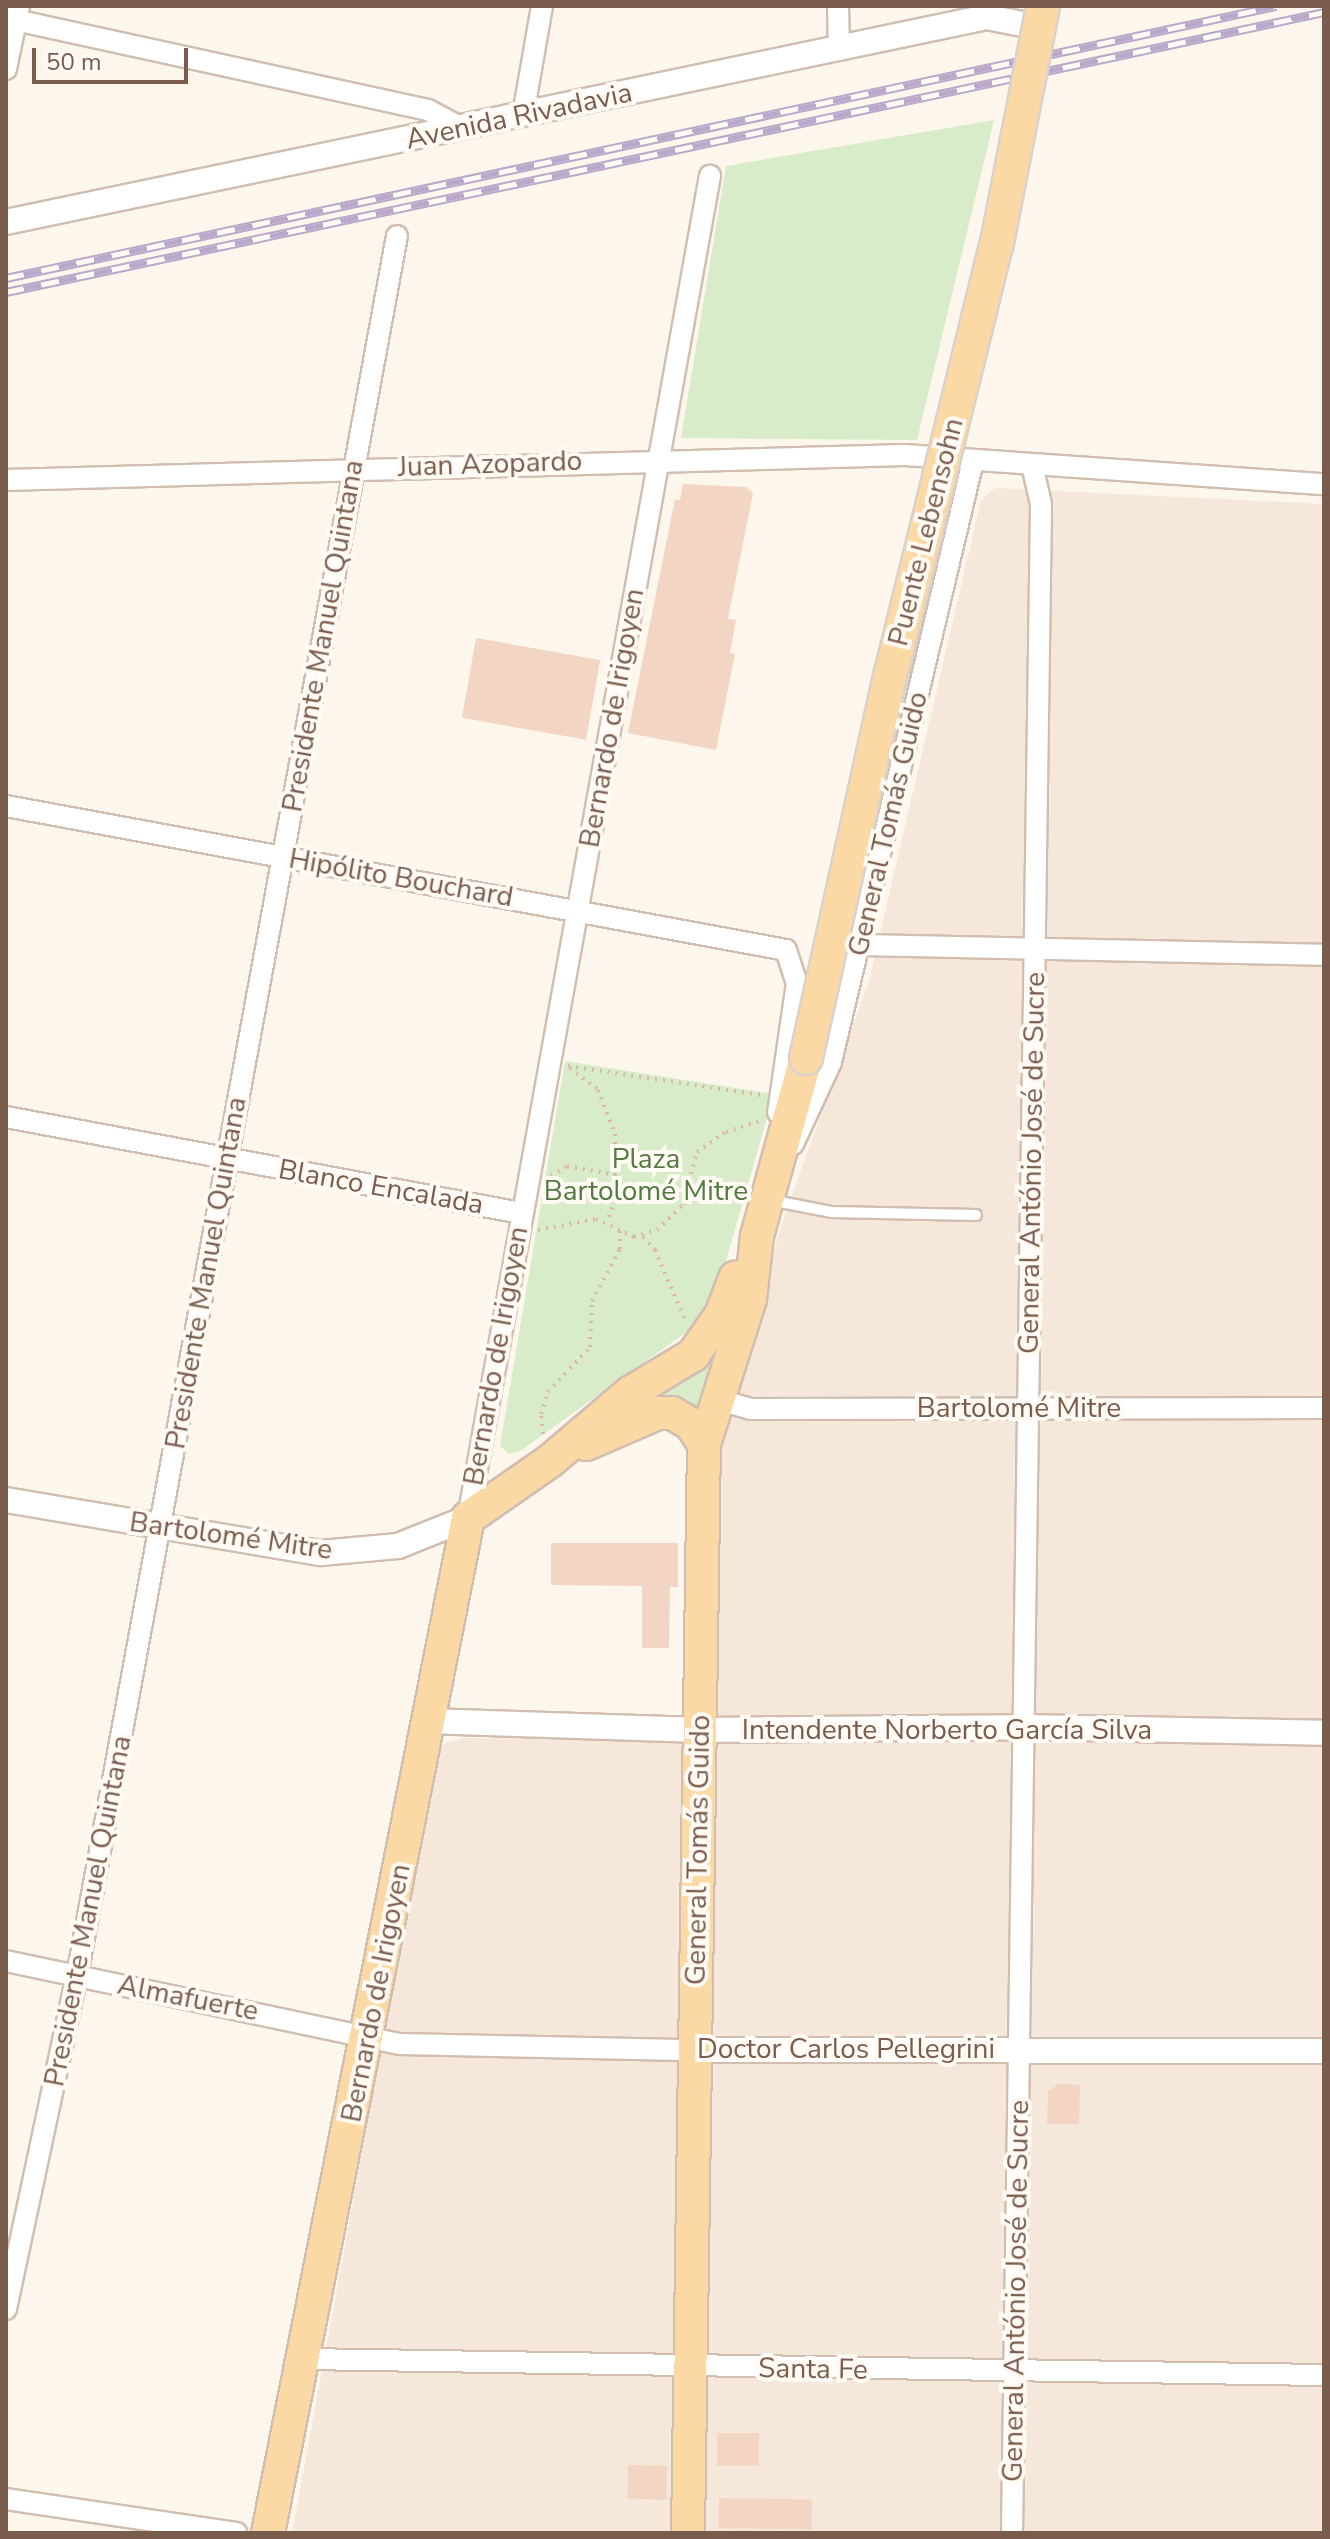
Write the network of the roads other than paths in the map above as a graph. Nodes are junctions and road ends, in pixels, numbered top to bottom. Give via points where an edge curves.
1 (542, 6) edge
2 (838, 6) edge
3 (991, 12) edge
4 (14, 15) edge
5 (1038, 16) edge
6 (839, 50) junction
7 (6, 69) edge
8 (523, 115) junction
9 (462, 128) junction
10 (710, 176) dead end
11 (6, 222) edge
12 (397, 236) dead end
13 (658, 459) junction
14 (973, 461) junction
15 (1032, 466) junction
16 (353, 467) junction
17 (6, 480) edge
18 (1324, 484) edge
19 (6, 806) edge
20 (283, 857) junction
21 (577, 909) junction
22 (860, 945) junction
23 (1034, 950) junction
24 (1324, 955) edge
25 (793, 957) joint
26 (806, 1058) joint
27 (6, 1117) edge
28 (225, 1158) junction
29 (772, 1188) junction
30 (521, 1213) junction
31 (976, 1215) dead end
32 (757, 1236) junction
33 (716, 1399) junction
34 (1030, 1407) junction
35 (1324, 1408) edge
36 (704, 1444) junction
37 (550, 1461) junction
38 (6, 1500) edge
39 (468, 1518) junction
40 (161, 1527) junction
41 (426, 1721) junction
42 (1025, 1727) junction
43 (700, 1730) junction
44 (1324, 1733) edge
45 (6, 1961) edge
46 (77, 1976) junction
47 (369, 2037) junction
48 (1019, 2048) junction
49 (695, 2050) junction
50 (1324, 2051) edge
51 (6, 2309) edge
52 (303, 2359) junction
53 (691, 2367) junction
54 (1014, 2371) junction
55 (1324, 2375) edge
56 (6, 2499) edge
57 (237, 2533) edge
58 (268, 2533) edge
59 (688, 2533) edge
60 (1012, 2533) edge

1 - 8 street
2 - 6 street
3 - 5 street, Avenida Rivadavia
3 - 6 street, Avenida Rivadavia
4 - 7 street
4 - 9 street via 428,110
5 - 26 main road, Puente Lebensohn, bridge via 997,243 888,688
6 - 8 street, Avenida Rivadavia
8 - 9 street, Avenida Rivadavia
9 - 11 street, Avenida Rivadavia
10 - 13 street, Bernardo de Irigoyen
12 - 16 street, Presidente Manuel Quintana
13 - 14 street, Juan Azopardo via 905,455
13 - 16 street, Juan Azopardo
13 - 21 street, Bernardo de Irigoyen
14 - 15 street, Juan Azopardo
14 - 22 street, General Tomás Guido
15 - 18 street, Juan Azopardo
15 - 23 street, General António José de Sucre via 1041,504
16 - 17 street, Juan Azopardo
16 - 20 street, Presidente Manuel Quintana
19 - 20 street, Hipólito Bouchard
20 - 21 street, Hipólito Bouchard
20 - 28 street, Presidente Manuel Quintana
21 - 25 street, Hipólito Bouchard via 770,945
21 - 30 street, Bernardo de Irigoyen via 557,1065
22 - 23 street
22 - 29 street, General Tomás Guido via 822,1090
23 - 24 street
23 - 34 street, General António José de Sucre
25 - 29 street, General Tomás Guido via 797,983
26 - 29 main road, General Tomás Guido
27 - 28 street, Blanco Encalada
28 - 30 street, Blanco Encalada
28 - 40 street, Presidente Manuel Quintana
29 - 31 lane via 831,1212
29 - 32 main road, General Tomás Guido
30 - 39 street, Bernardo de Irigoyen
32 - 33 main road, General Tomás Guido via 750,1299
32 - 37 main road, Bartolomé Mitre via 704,1343 613,1406
33 - 34 street, Bartolomé Mitre via 751,1409
33 - 36 main road, General Tomás Guido
34 - 35 street, Bartolomé Mitre
34 - 42 street, General António José de Sucre
36 - 37 main road via 691,1424 672,1413 658,1413
36 - 43 main road, General Tomás Guido
37 - 39 main road, Bartolomé Mitre
38 - 40 street, Bartolomé Mitre
39 - 40 street, Bartolomé Mitre via 427,1538 360,1552 261,1546
39 - 41 main road, Bernardo de Irigoyen
40 - 46 street, Presidente Manuel Quintana
41 - 43 street, Intendente Norberto García Silva
41 - 47 main road, Bernardo de Irigoyen
42 - 43 street, Intendente Norberto García Silva
42 - 44 street, Intendente Norberto García Silva
42 - 48 street, General António José de Sucre
43 - 49 main road, General Tomás Guido
45 - 46 street, Almafuerte
46 - 47 street, Almafuerte
46 - 51 street, Presidente Manuel Quintana
47 - 49 street, Doctor Carlos Pellegrini via 422,2047
47 - 52 main road, Bernardo de Irigoyen
48 - 49 street, Doctor Carlos Pellegrini
48 - 50 street, Doctor Carlos Pellegrini
48 - 54 street, General António José de Sucre
49 - 53 main road, General Tomás Guido
52 - 53 street, Santa Fe
52 - 58 main road, Bernardo de Irigoyen
53 - 54 street, Santa Fe
53 - 59 main road, General Tomás Guido
54 - 55 street, Santa Fe
54 - 60 street, General António José de Sucre
56 - 57 street

